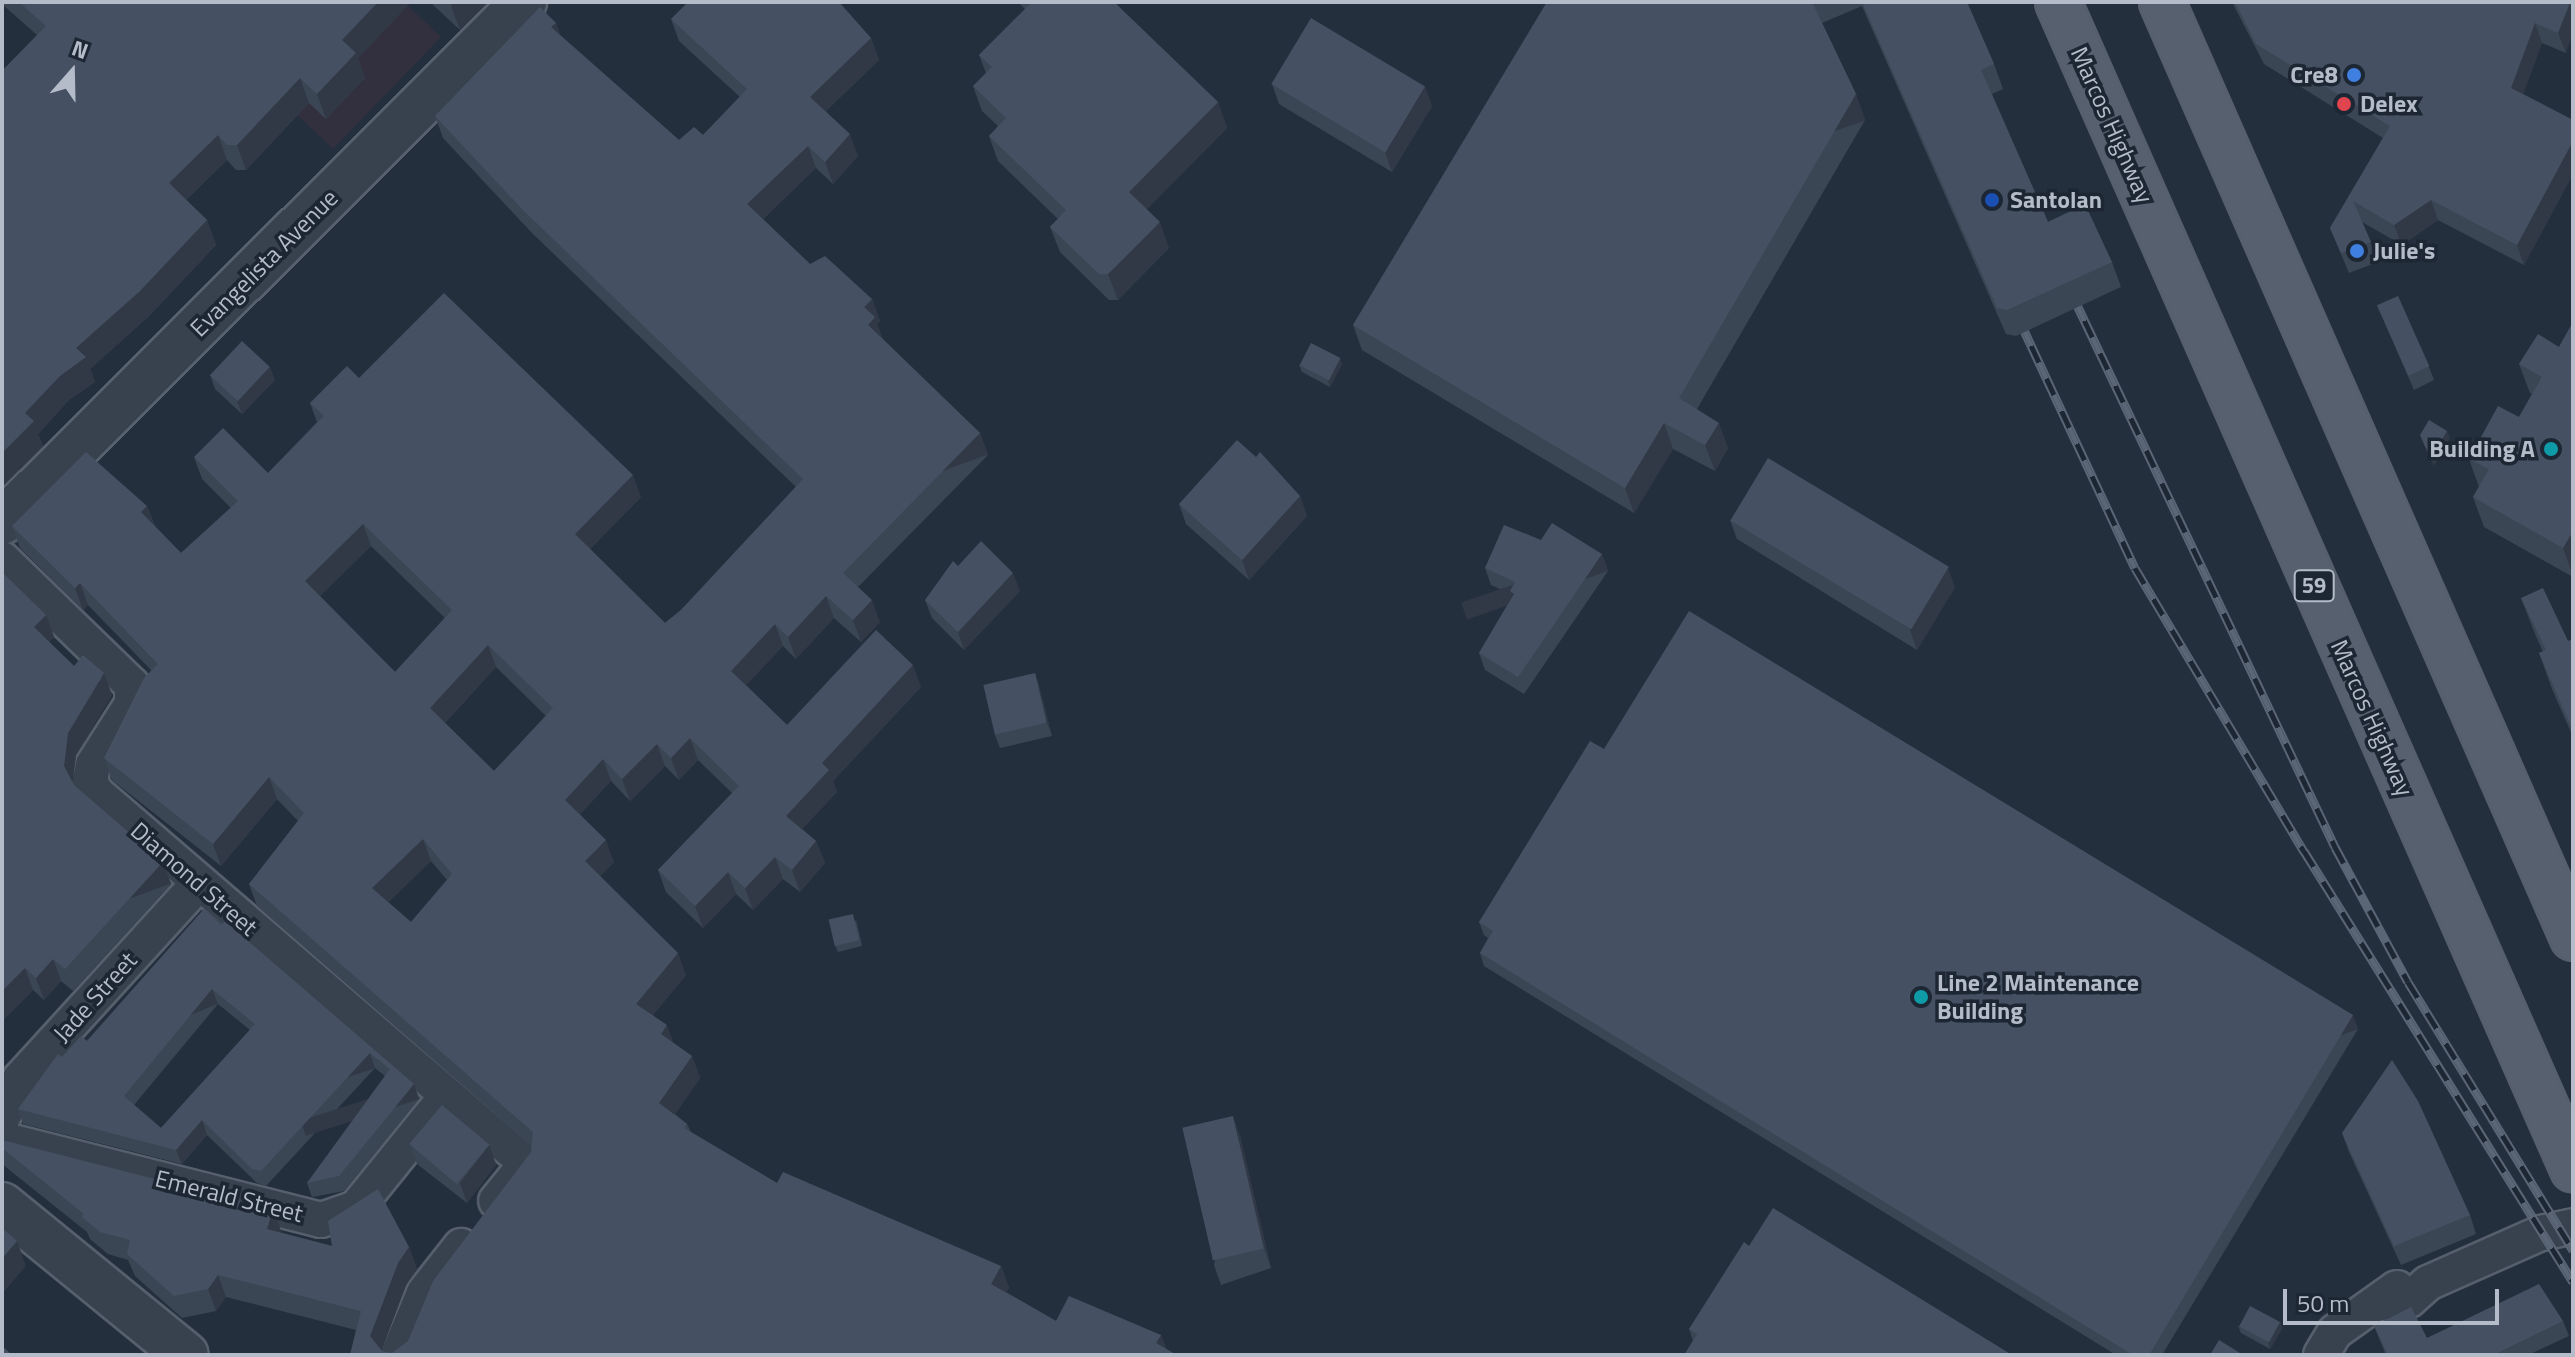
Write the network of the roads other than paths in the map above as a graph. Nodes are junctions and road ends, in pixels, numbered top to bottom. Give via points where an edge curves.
1 (524, 2) edge
2 (2058, 2) edge
3 (2162, 2) edge
4 (2, 522) edge
5 (2, 559) edge
6 (198, 884) junction
7 (2573, 938) edge
8 (446, 1097) junction
9 (4, 1133) edge
10 (2573, 1169) edge
11 (2, 1205) edge
12 (2573, 1226) edge
13 (2334, 1347) edge
14 (186, 1355) edge
15 (398, 1355) edge

1 - 4 street, Evangelista Avenue
2 - 10 main road, Marcos Highway / 59
3 - 7 main road
5 - 6 street, Diamond Street via 132,685 132,704 93,765 90,780 95,792
6 - 8 street, Diamond Street
6 - 9 street, Jade Street via 20,1079
8 - 9 street, Emerald Street via 356,1208 321,1220
8 - 15 street, Diamond Street via 523,1162 424,1293
11 - 14 street
12 - 13 street via 2541,1233 2428,1283 2402,1284

